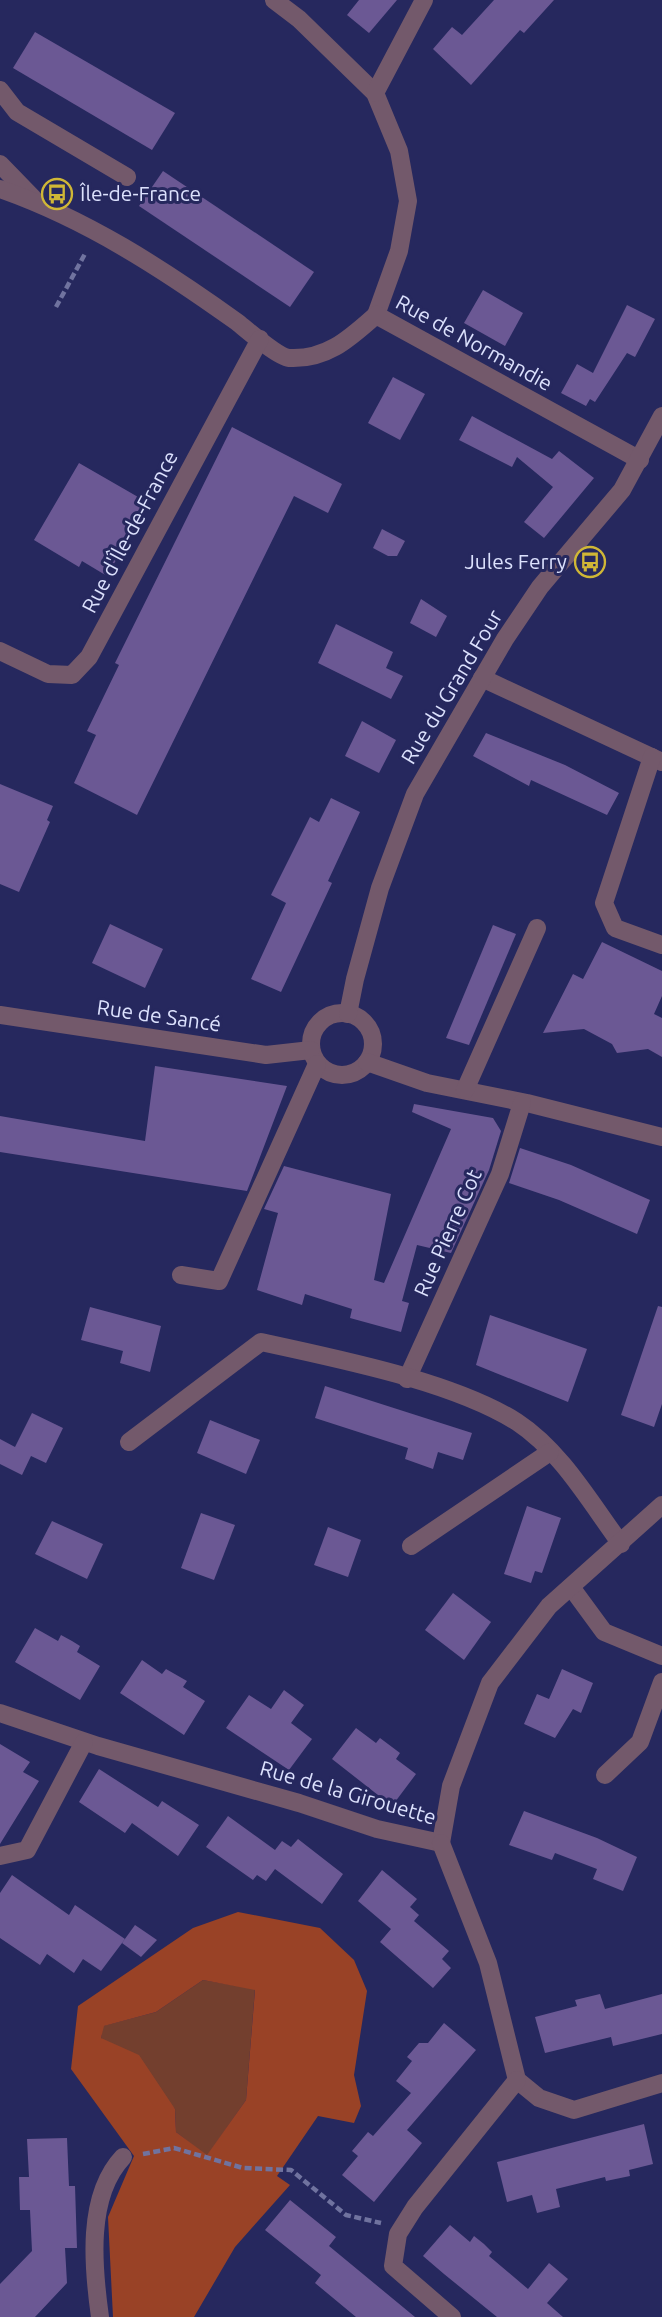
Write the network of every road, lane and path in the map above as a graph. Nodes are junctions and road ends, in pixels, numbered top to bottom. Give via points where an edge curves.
1 (274, 0) edge
2 (424, 0) edge
3 (0, 90) edge
4 (374, 93) junction
5 (0, 164) edge
6 (127, 177) dead end
7 (0, 189) edge
8 (38, 203) junction
9 (97, 233) junction
10 (56, 307) dead end
11 (376, 315) junction
12 (260, 339) junction
13 (662, 416) edge
14 (640, 460) junction
15 (0, 651) edge
16 (482, 678) junction
17 (657, 760) edge
18 (537, 928) dead end
19 (662, 945) edge
20 (348, 1014) junction
21 (0, 1015) edge
22 (314, 1057) junction
23 (367, 1062) junction
24 (465, 1090) junction
25 (522, 1103) junction
26 (662, 1137) edge
27 (181, 1275) dead end
28 (407, 1379) junction
29 (129, 1442) dead end
30 (550, 1452) junction
31 (662, 1505) edge
32 (621, 1544) junction
33 (411, 1546) dead end
34 (571, 1587) junction
35 (662, 1656) edge
36 (662, 1682) edge
37 (0, 1713) edge
38 (84, 1742) junction
39 (605, 1776) dead end
40 (441, 1843) junction
41 (0, 1856) edge
42 (517, 2080) junction
43 (662, 2083) edge
44 (123, 2157) joint
45 (402, 2228) junction
46 (100, 2317) edge
47 (452, 2317) edge

1 - 4 street
2 - 4 street
3 - 6 street via 16,112
4 - 11 street via 399,151 408,201 398,251
5 - 8 street
7 - 8 street, Rue de Normandie
8 - 9 street, Rue de Normandie
9 - 10 path
9 - 12 street, Rue de Normandie via 178,279
11 - 12 street, Rue de Normandie via 342,345 311,357 285,358
11 - 14 street, Rue de Normandie
12 - 15 street, Rue d'Île-de-France via 89,657 72,675 48,674
13 - 14 street, Rue du Grand Four
14 - 16 street, Rue du Grand Four via 622,490 540,587
16 - 17 street
16 - 20 street, Rue du Grand Four via 415,794 394,846
17 - 19 street via 604,904 615,928
18 - 24 street
20 - 22 street via 331,1015 317,1026
20 - 23 street via 370,1031 372,1050
21 - 22 street, Rue de Sancé via 266,1055
22 - 23 street via 325,1071 345,1075
22 - 27 street via 219,1281
23 - 24 street via 427,1083
24 - 25 street
25 - 26 street
25 - 28 street, Rue Pierre Cot via 500,1174
28 - 29 street via 261,1342
28 - 30 street via 464,1396 517,1422
30 - 32 street
30 - 33 street
31 - 32 street, Rue de la Girouette
32 - 34 street, Rue de la Girouette
34 - 35 street via 604,1632
34 - 40 street, Rue de la Girouette via 549,1606 490,1683 451,1786
36 - 39 street via 640,1741
37 - 38 street, Rue de la Girouette
38 - 40 street, Rue de la Girouette via 377,1829
38 - 41 street via 27,1850
40 - 42 street via 488,1963
42 - 43 street via 539,2098 574,2110
42 - 45 street via 465,2141
44 - 45 path via 174,2148 243,2168 291,2170 346,2215
44 - 46 street via 111,2170 98,2207
45 - 47 street via 393,2266

